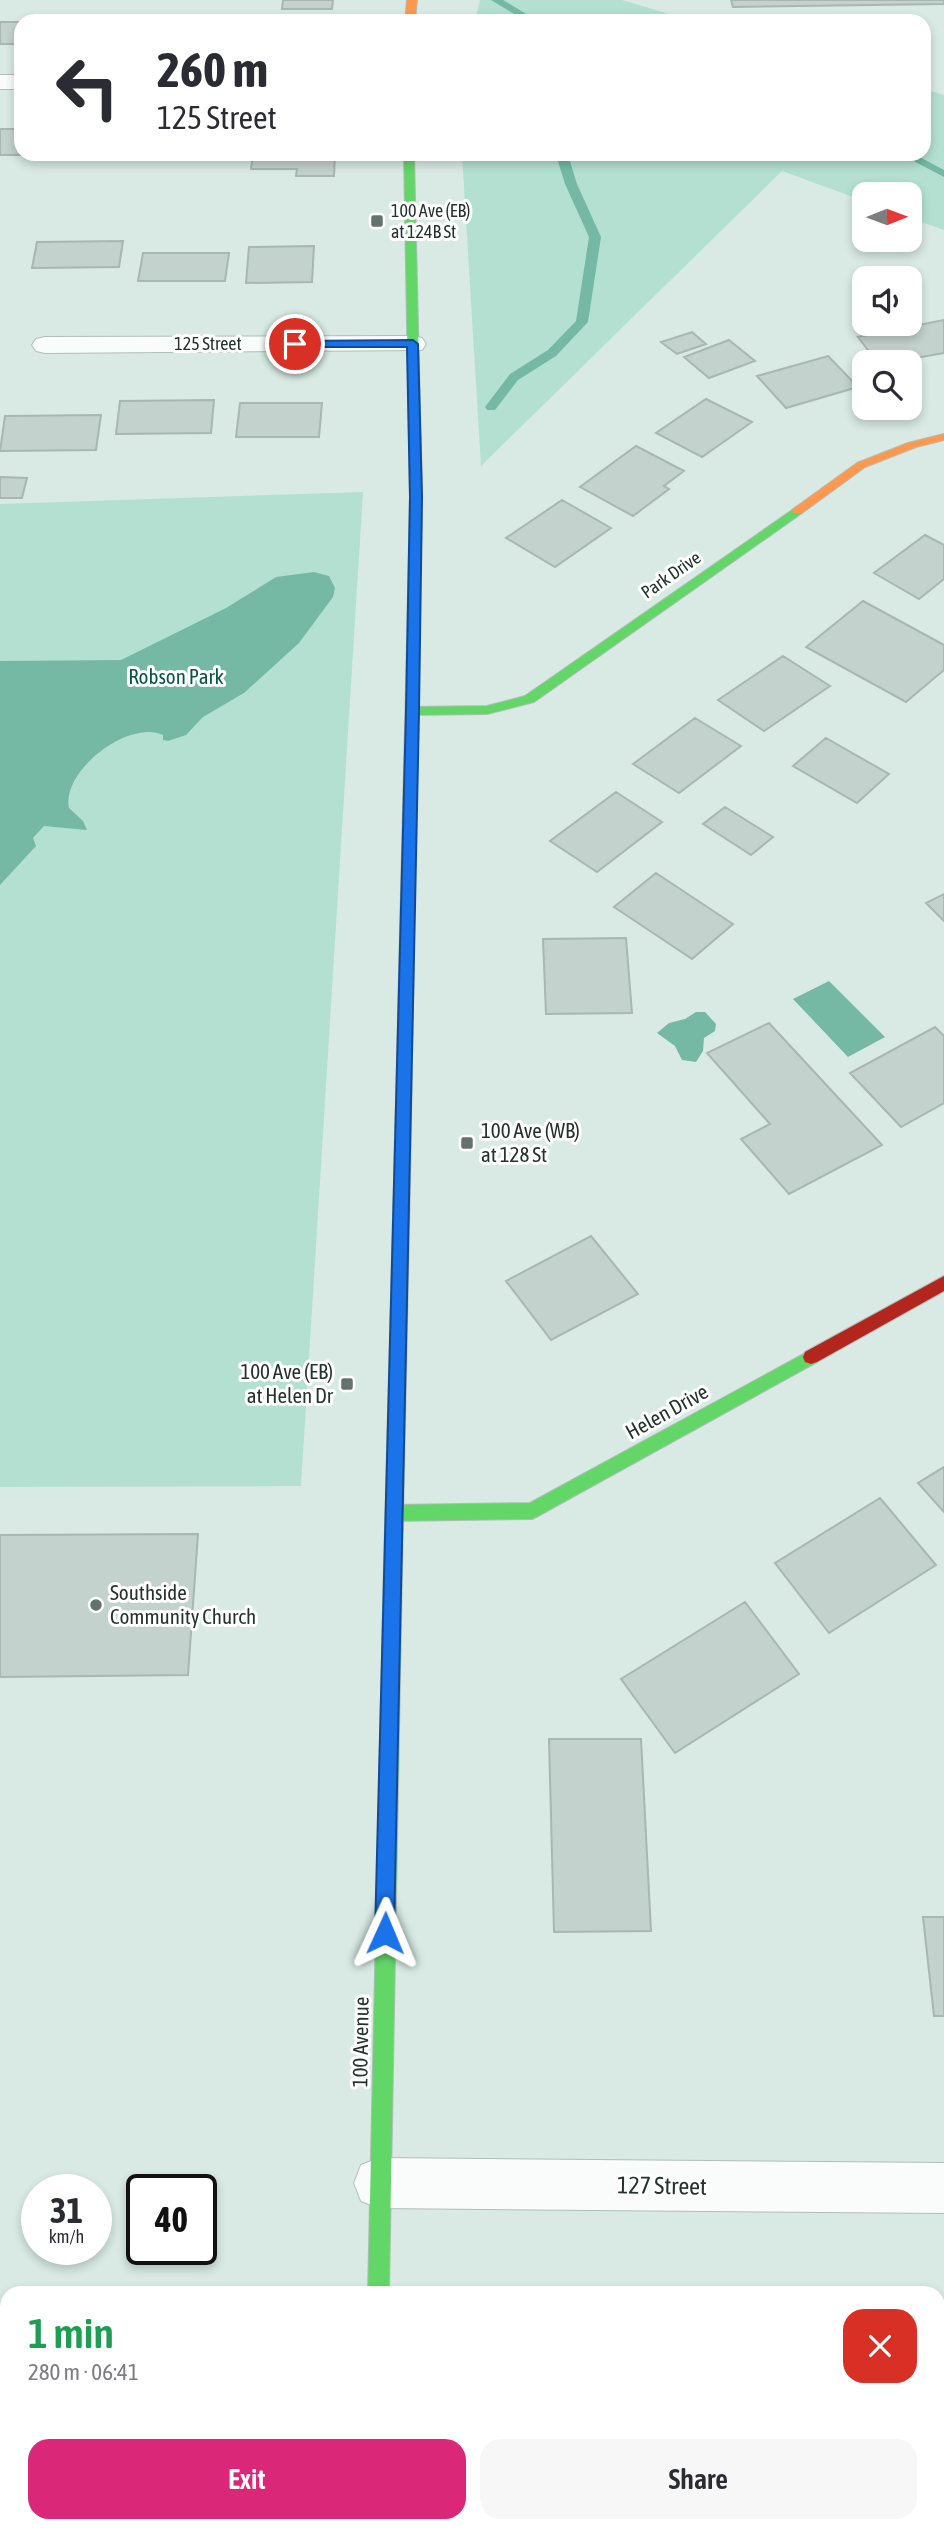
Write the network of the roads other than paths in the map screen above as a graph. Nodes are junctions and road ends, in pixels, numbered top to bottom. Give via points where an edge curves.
1 (410, 161) edge
2 (413, 344) junction
3 (45, 345) dead end
4 (944, 437) edge
5 (413, 711) junction
6 (944, 1283) edge
7 (394, 1513) junction
8 (379, 2183) junction
9 (944, 2188) edge
10 (378, 2286) edge

1 - 2 street, 100 Avenue
2 - 3 street, 125 Street
2 - 5 street, 100 Avenue
4 - 5 street, Park Drive via 861,466 529,699 492,710
5 - 7 street, 100 Avenue
6 - 7 street, Helen Drive via 532,1510
7 - 8 street, 100 Avenue
8 - 9 street, 127 Street
8 - 10 street, 100 Avenue

